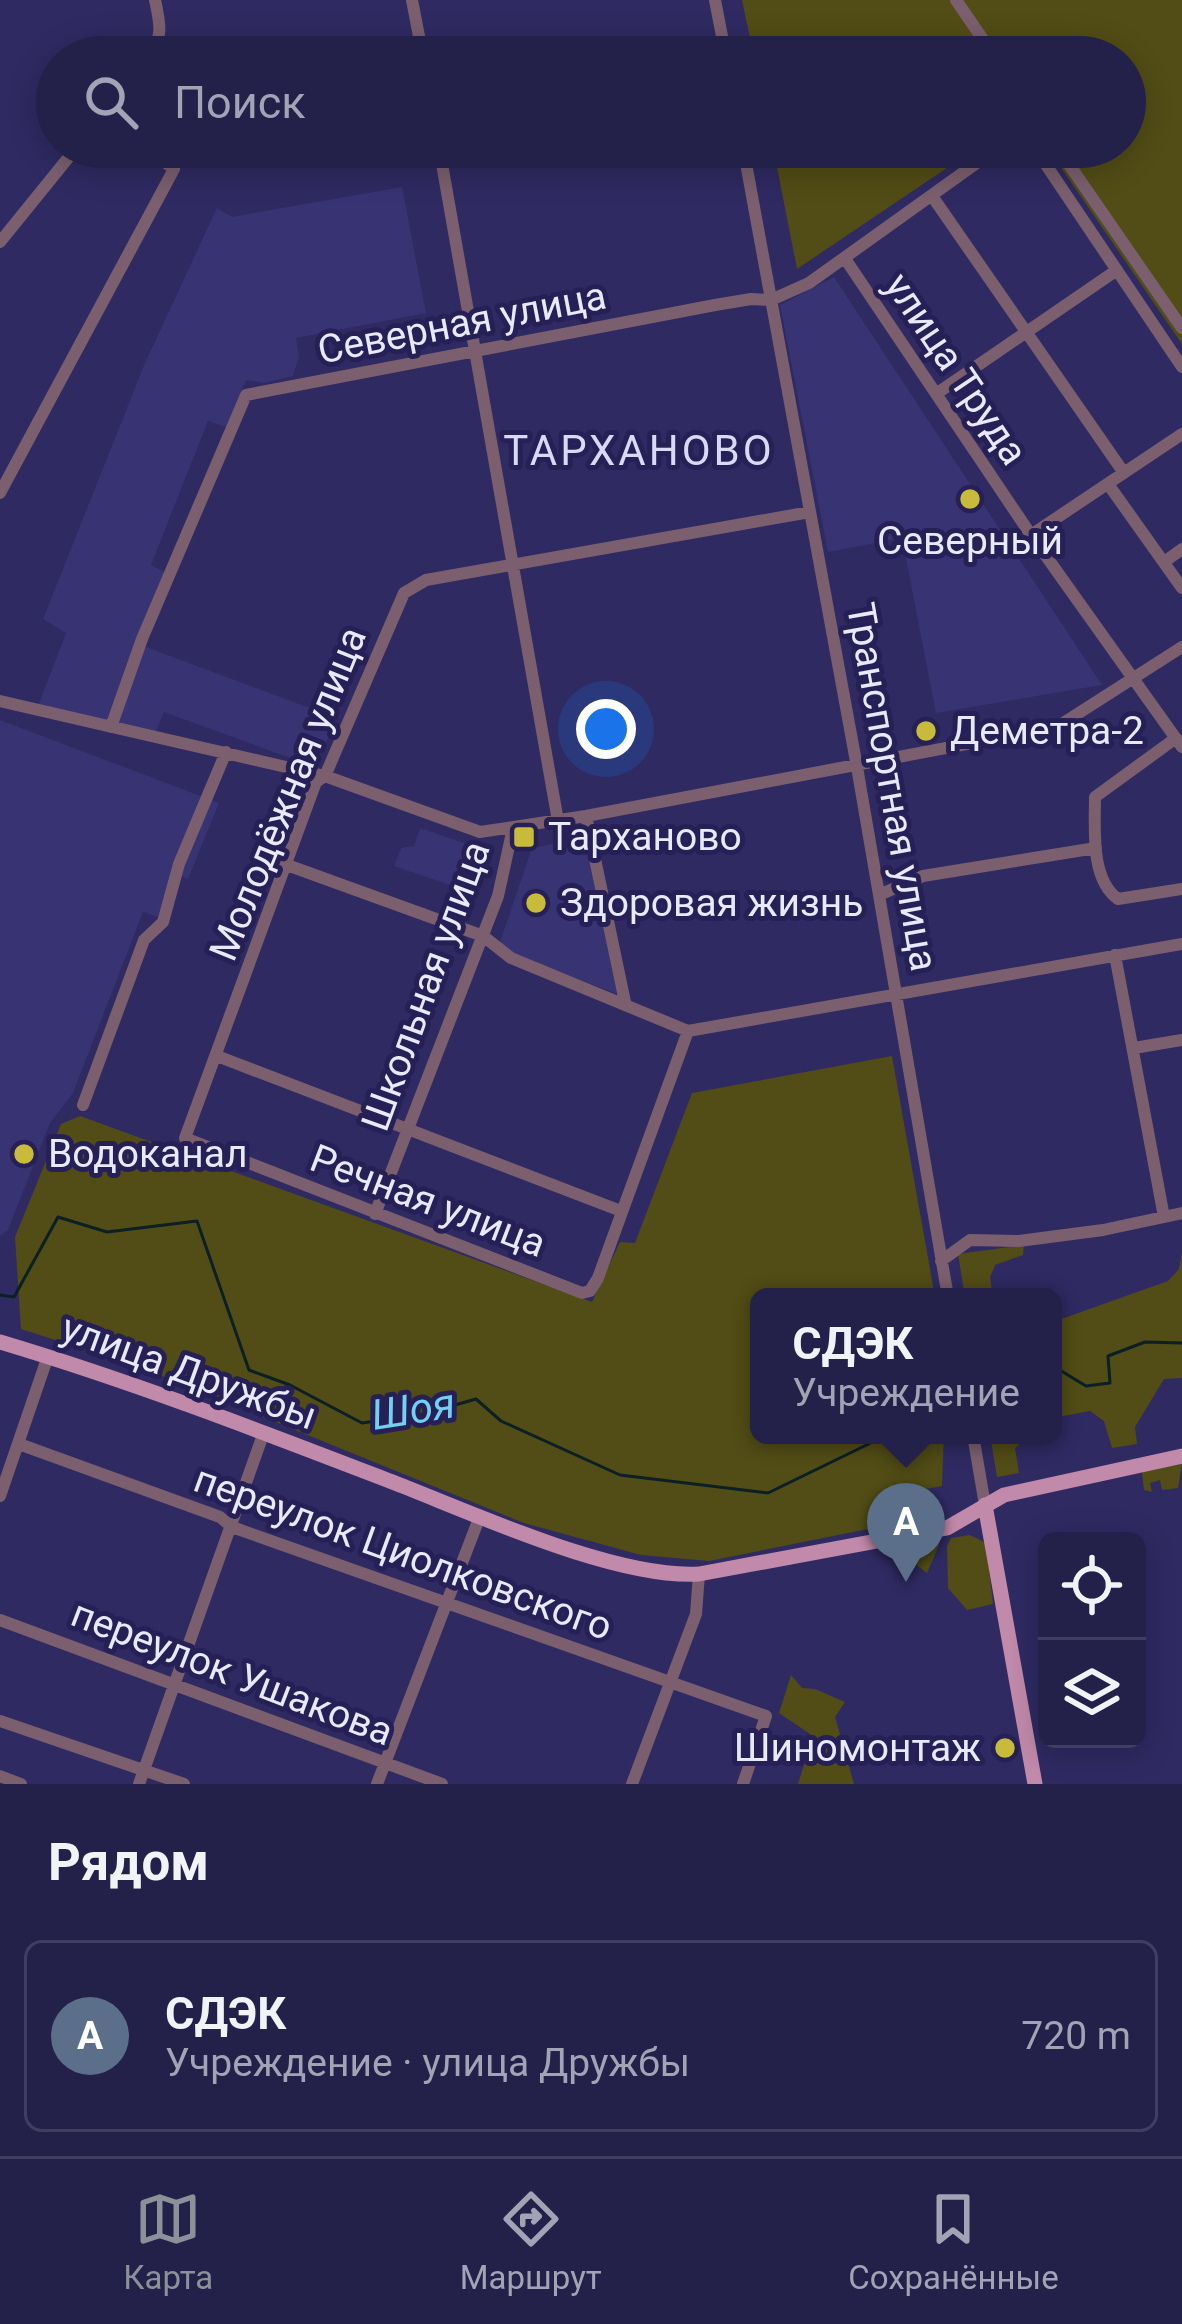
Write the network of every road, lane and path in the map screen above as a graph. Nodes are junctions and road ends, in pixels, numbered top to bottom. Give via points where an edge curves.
1 (154, 0) edge
2 (412, 0) edge
3 (715, 0) edge
4 (956, 0) edge
5 (160, 36) edge
6 (419, 36) edge
7 (722, 36) edge
8 (981, 36) edge
9 (60, 168) edge
10 (172, 168) edge
11 (442, 168) edge
12 (746, 168) edge
13 (970, 168) edge
14 (1045, 168) edge
15 (1072, 168) edge
16 (932, 196) junction
17 (0, 242) edge
18 (846, 260) junction
19 (1117, 270) junction
20 (771, 300) junction
21 (1182, 328) edge
22 (1026, 332) junction
23 (475, 351) junction
24 (1182, 367) edge
25 (936, 394) junction
26 (1182, 434) edge
27 (1124, 473) junction
28 (1108, 484) junction
29 (0, 494) edge
30 (810, 512) junction
31 (1031, 535) junction
32 (1182, 549) edge
33 (1164, 562) junction
34 (513, 567) junction
35 (1182, 588) edge
36 (1182, 647) edge
37 (1133, 678) junction
38 (0, 701) edge
39 (111, 728) junction
40 (1179, 743) edge
41 (226, 752) junction
42 (856, 766) junction
43 (325, 776) junction
44 (586, 816) junction
45 (558, 821) junction
46 (513, 829) junction
47 (1096, 848) junction
48 (286, 865) junction
49 (1182, 889) edge
50 (879, 895) junction
51 (483, 936) junction
52 (1182, 944) edge
53 (1115, 955) junction
54 (896, 997) junction
55 (625, 1002) junction
56 (688, 1031) junction
57 (1182, 1040) edge
58 (1134, 1048) junction
59 (217, 1056) junction
60 (82, 1106) dead end
61 (407, 1129) junction
62 (185, 1138) joint
63 (621, 1211) junction
64 (1182, 1213) edge
65 (375, 1214) junction
66 (1164, 1217) junction
67 (940, 1261) junction
68 (946, 1288) edge
69 (0, 1342) edge
70 (48, 1356) junction
71 (264, 1432) junction
72 (19, 1444) junction
73 (976, 1444) edge
74 (1182, 1456) edge
75 (0, 1496) edge
76 (986, 1505) junction
77 (480, 1516) junction
78 (232, 1527) junction
79 (947, 1528) junction
80 (990, 1528) junction
81 (699, 1574) junction
82 (445, 1601) junction
83 (0, 1620) edge
84 (175, 1683) junction
85 (670, 1684) junction
86 (0, 1721) edge
87 (385, 1762) junction
88 (144, 1769) junction
89 (0, 1776) edge
90 (21, 1784) edge
91 (139, 1784) edge
92 (184, 1784) edge
93 (377, 1784) edge
94 (442, 1784) edge
95 (632, 1784) edge
96 (743, 1784) edge
97 (1035, 1784) edge

1 - 5 street
2 - 6 street
3 - 7 street
4 - 8 street
9 - 17 street
10 - 29 street
11 - 23 street
12 - 20 street, Транспортная улица
13 - 16 street, Северная улица
14 - 19 street
15 - 21 street
16 - 18 street, Северная улица
16 - 22 street
18 - 20 street, Северная улица
18 - 25 street, улица Труда
19 - 22 street
19 - 24 street
20 - 23 street, Северная улица
20 - 30 street, Транспортная улица
22 - 25 street
22 - 27 street
23 - 34 street
23 - 39 street, Северная улица via 246,395
25 - 31 street, улица Труда
26 - 27 street
27 - 28 street
28 - 31 street
28 - 33 street
30 - 34 street, Молодёжная улица
30 - 42 street, Транспортная улица
31 - 37 street, улица Труда
32 - 33 street
33 - 35 street
34 - 43 street, Молодёжная улица via 426,580 404,593
34 - 45 street
36 - 37 street, Школьная улица
37 - 40 street, улица Труда
37 - 42 street, Школьная улица via 1057,727
38 - 39 street
39 - 41 street
40 - 47 street via 1095,797
41 - 43 street
41 - 60 street
42 - 44 street, Школьная улица
42 - 50 street, Транспортная улица
43 - 46 street via 480,832
43 - 48 street, Молодёжная улица
44 - 45 street, Школьная улица
44 - 55 street
45 - 46 street, Школьная улица
46 - 51 street, Школьная улица
47 - 49 street via 1104,884 1118,899
47 - 50 street via 923,876
48 - 51 street
48 - 59 street, Молодёжная улица
50 - 54 street, Транспортная улица
51 - 55 street via 498,952
51 - 61 street, Школьная улица
52 - 53 street
53 - 54 street
53 - 58 street
54 - 56 street
54 - 67 street, Транспортная улица
55 - 56 street
56 - 63 street
57 - 58 street
58 - 66 street
59 - 61 street
59 - 62 street, Молодёжная улица
61 - 63 street
61 - 65 street, Школьная улица
62 - 65 street, Речная улица
63 - 65 street, Речная улица via 598,1278 582,1293
64 - 66 street
66 - 67 street via 1019,1241 970,1240
67 - 68 street, Транспортная улица
69 - 70 main road, улица Дружбы
70 - 71 main road, улица Дружбы
70 - 72 street
71 - 77 main road, улица Дружбы
71 - 78 street
72 - 75 street
72 - 78 street, переулок Циолковского
73 - 76 street
74 - 76 main road, улица Дружбы
76 - 79 main road, улица Дружбы
76 - 80 main road
77 - 81 main road, улица Дружбы via 622,1565
77 - 82 street
78 - 82 street, переулок Циолковского
78 - 84 street
79 - 80 main road
79 - 81 main road, улица Дружбы
80 - 97 main road
81 - 85 street via 697,1614
82 - 85 street, переулок Циолковского
82 - 87 street
83 - 84 street, переулок Ушакова
84 - 87 street, переулок Ушакова
84 - 88 street
85 - 95 street
85 - 96 street, переулок Циолковского via 766,1716
86 - 88 street
87 - 93 street
87 - 94 street, переулок Ушакова
88 - 91 street
88 - 92 street
89 - 90 street

